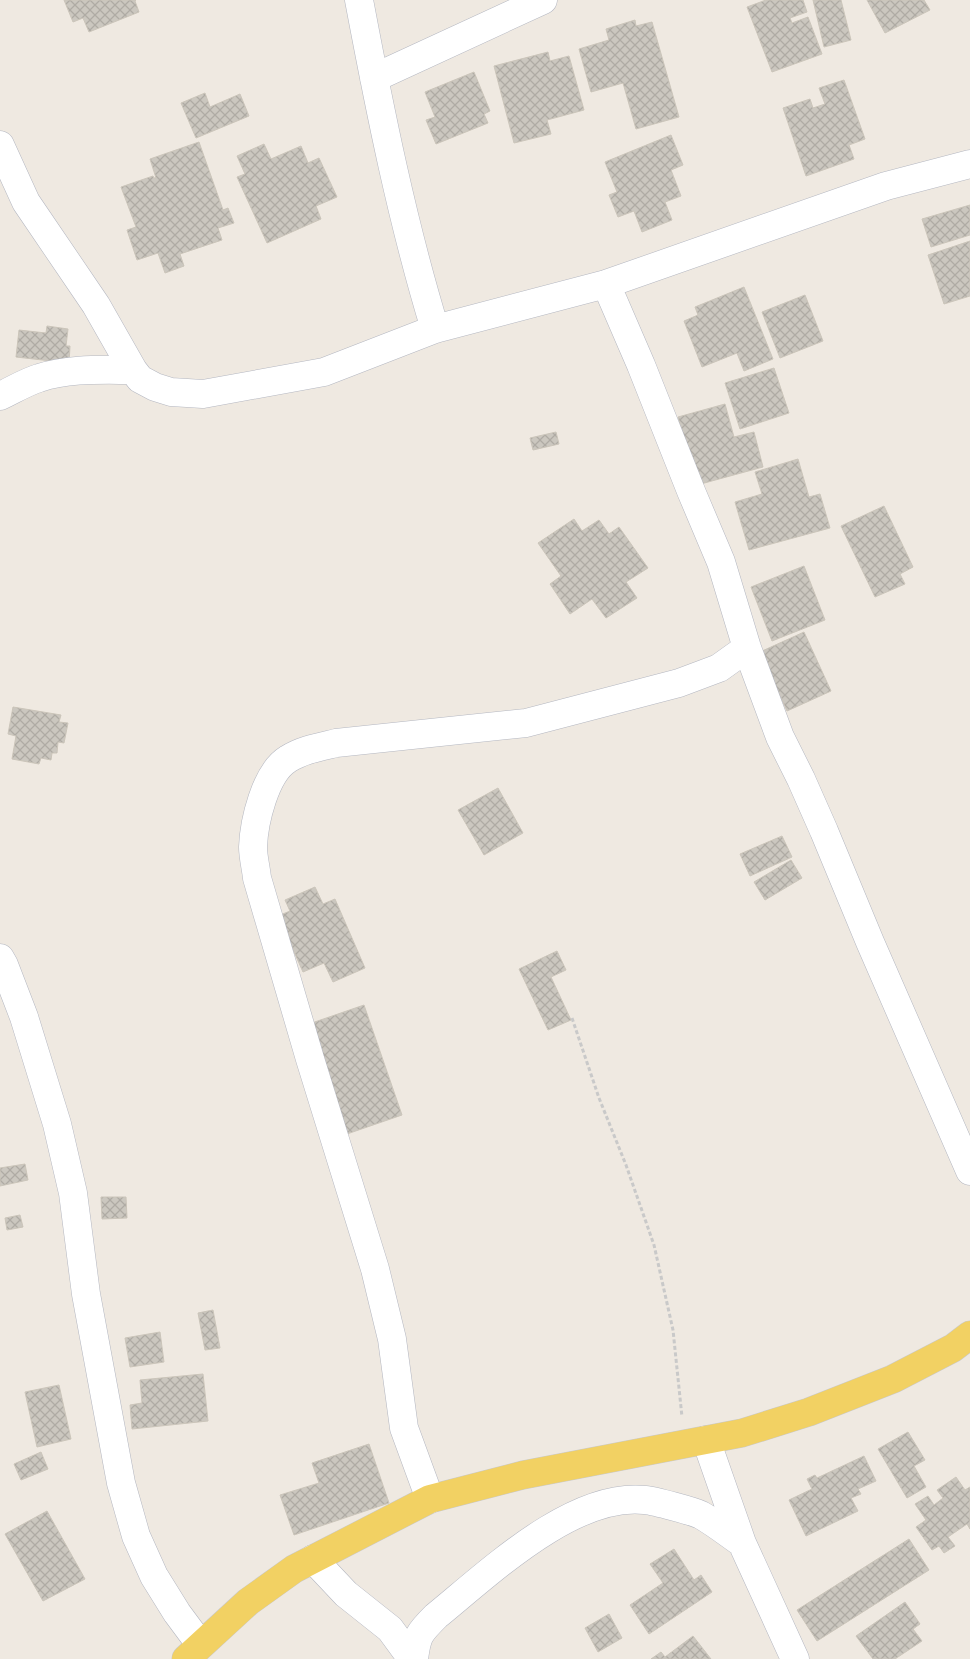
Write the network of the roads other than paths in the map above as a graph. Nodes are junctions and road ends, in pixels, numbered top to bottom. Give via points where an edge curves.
1 (359, 0) edge
2 (543, 0) edge
3 (374, 78) junction
4 (0, 145) edge
5 (970, 164) edge
6 (606, 284) junction
7 (435, 329) junction
8 (133, 370) junction
9 (0, 396) edge
10 (746, 648) junction
11 (0, 958) edge
12 (970, 1171) edge
13 (970, 1335) edge
14 (696, 1443) junction
15 (430, 1498) junction
16 (742, 1542) junction
17 (313, 1559) junction
18 (193, 1652) edge
19 (413, 1659) edge
20 (795, 1659) edge

1 - 3 street
2 - 3 street
3 - 7 street via 402,211
4 - 8 street via 26,202 96,305
5 - 6 street via 886,186
6 - 7 street
6 - 10 street via 720,562
7 - 8 street via 324,372 203,394 171,392 155,387 140,379
8 - 9 street via 65,372 39,378
10 - 12 street via 780,737 824,831
10 - 15 street via 718,668 679,683 526,723 336,743 306,750 286,760 267,785 253,848 257,878 375,1269 392,1339 404,1428
11 - 18 street via 24,1017 58,1124 73,1193 86,1294 121,1483 136,1536 154,1576 178,1614
13 - 14 main road via 953,1348 893,1379 809,1412 742,1433
14 - 15 main road via 523,1475
14 - 16 street
15 - 17 main road
16 - 19 street via 699,1515 647,1500 622,1499 594,1507 544,1531 436,1616 421,1630
16 - 20 street
17 - 18 main road via 248,1602
17 - 19 street via 346,1594 390,1629

